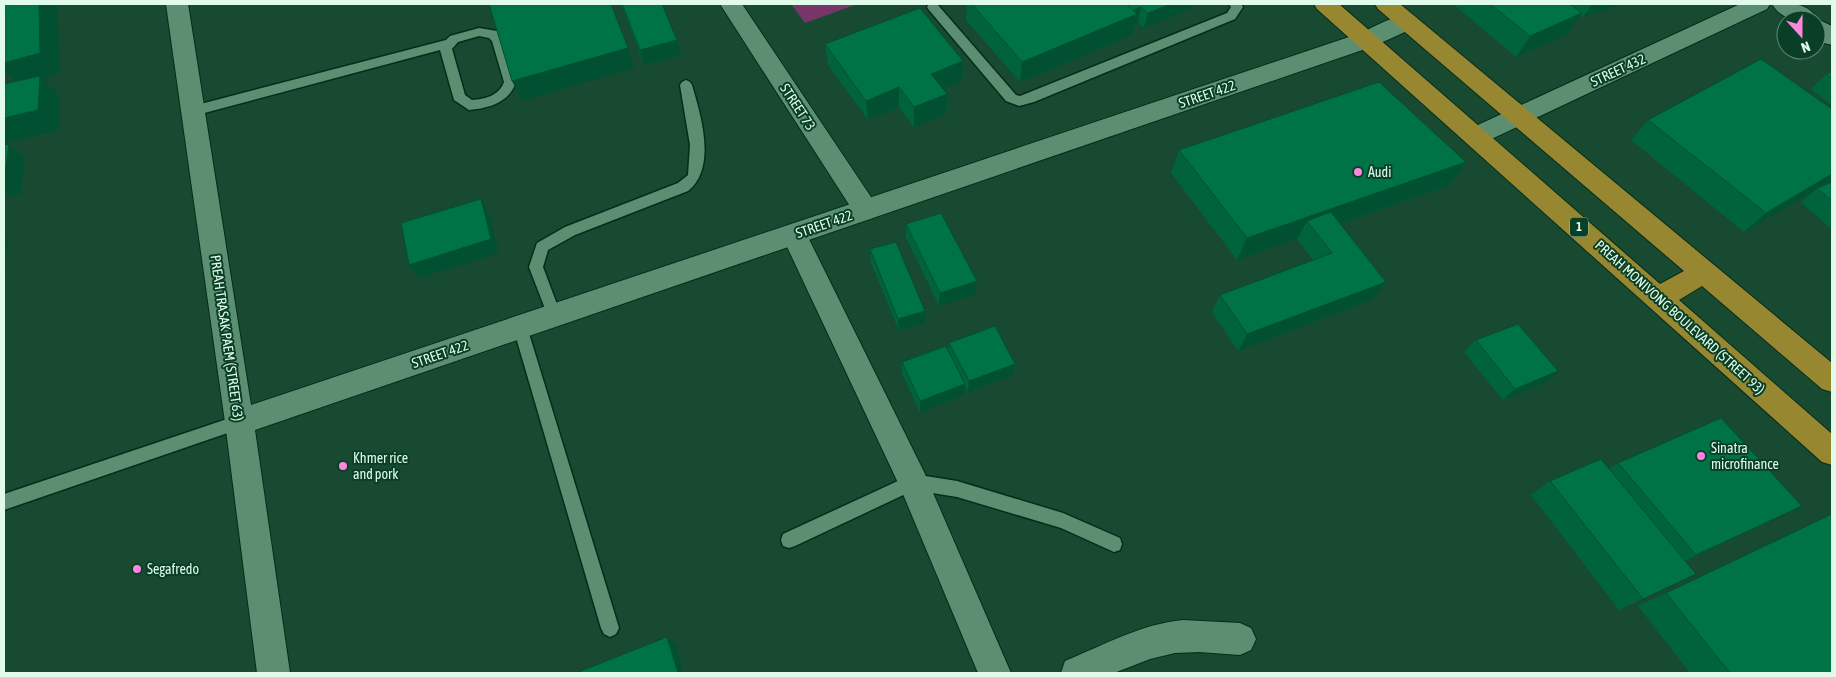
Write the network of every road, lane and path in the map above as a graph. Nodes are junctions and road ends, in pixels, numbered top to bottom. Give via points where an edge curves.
1 (177, 4) edge
2 (731, 4) edge
3 (1235, 4) edge
4 (1325, 4) edge
5 (1386, 4) edge
6 (1759, 4) edge
7 (933, 7) edge
8 (1408, 22) junction
9 (1366, 40) junction
10 (448, 44) junction
11 (686, 85) dead end
12 (193, 111) junction
13 (1520, 115) junction
14 (1476, 136) junction
15 (866, 210) junction
16 (794, 234) junction
17 (1704, 272) junction
18 (1658, 298) junction
19 (554, 315) junction
20 (520, 327) junction
21 (1832, 380) edge
22 (239, 422) junction
23 (1832, 452) edge
24 (913, 482) junction
25 (4, 502) edge
26 (789, 540) dead end
27 (1114, 544) dead end
28 (610, 628) dead end
29 (1240, 639) dead end
30 (273, 673) edge
31 (995, 673) edge
32 (1078, 673) edge

1 - 12 street, PREAH TRASAK PAEM (STREET 63)
2 - 15 street, STREET 73
3 - 7 lane via 1237,7 1232,16 1019,101 1011,98
4 - 9 highway, PREAH MONIVONG BOULEVARD (STREET 93) / 1
5 - 8 highway
6 - 13 street, STREET 432
8 - 9 street, STREET 422
8 - 13 highway
9 - 14 highway, PREAH MONIVONG BOULEVARD (STREET 93) / 1
9 - 15 street, STREET 422
10 - 10 lane via 468,34 493,34 498,40 510,82 505,92 481,104 469,105 462,101 446,51
10 - 12 lane
11 - 19 lane via 695,120 697,169 694,178 683,187 570,231 542,247 536,267
12 - 22 street, PREAH TRASAK PAEM (STREET 63)
13 - 14 street, STREET 432
13 - 17 highway
14 - 18 highway, PREAH MONIVONG BOULEVARD (STREET 93) / 1
15 - 16 street, STREET 422
16 - 19 street, STREET 422
16 - 24 street
17 - 18 highway
17 - 21 highway
18 - 23 highway, PREAH MONIVONG BOULEVARD (STREET 93) / 1
19 - 20 street, STREET 422
20 - 22 street, STREET 422
20 - 28 lane
22 - 25 lane
22 - 30 street, PREAH TRASAK PAEM (STREET 63)
24 - 26 lane
24 - 27 lane via 957,489 1063,521
24 - 31 street
29 - 32 street via 1174,637 1151,642

